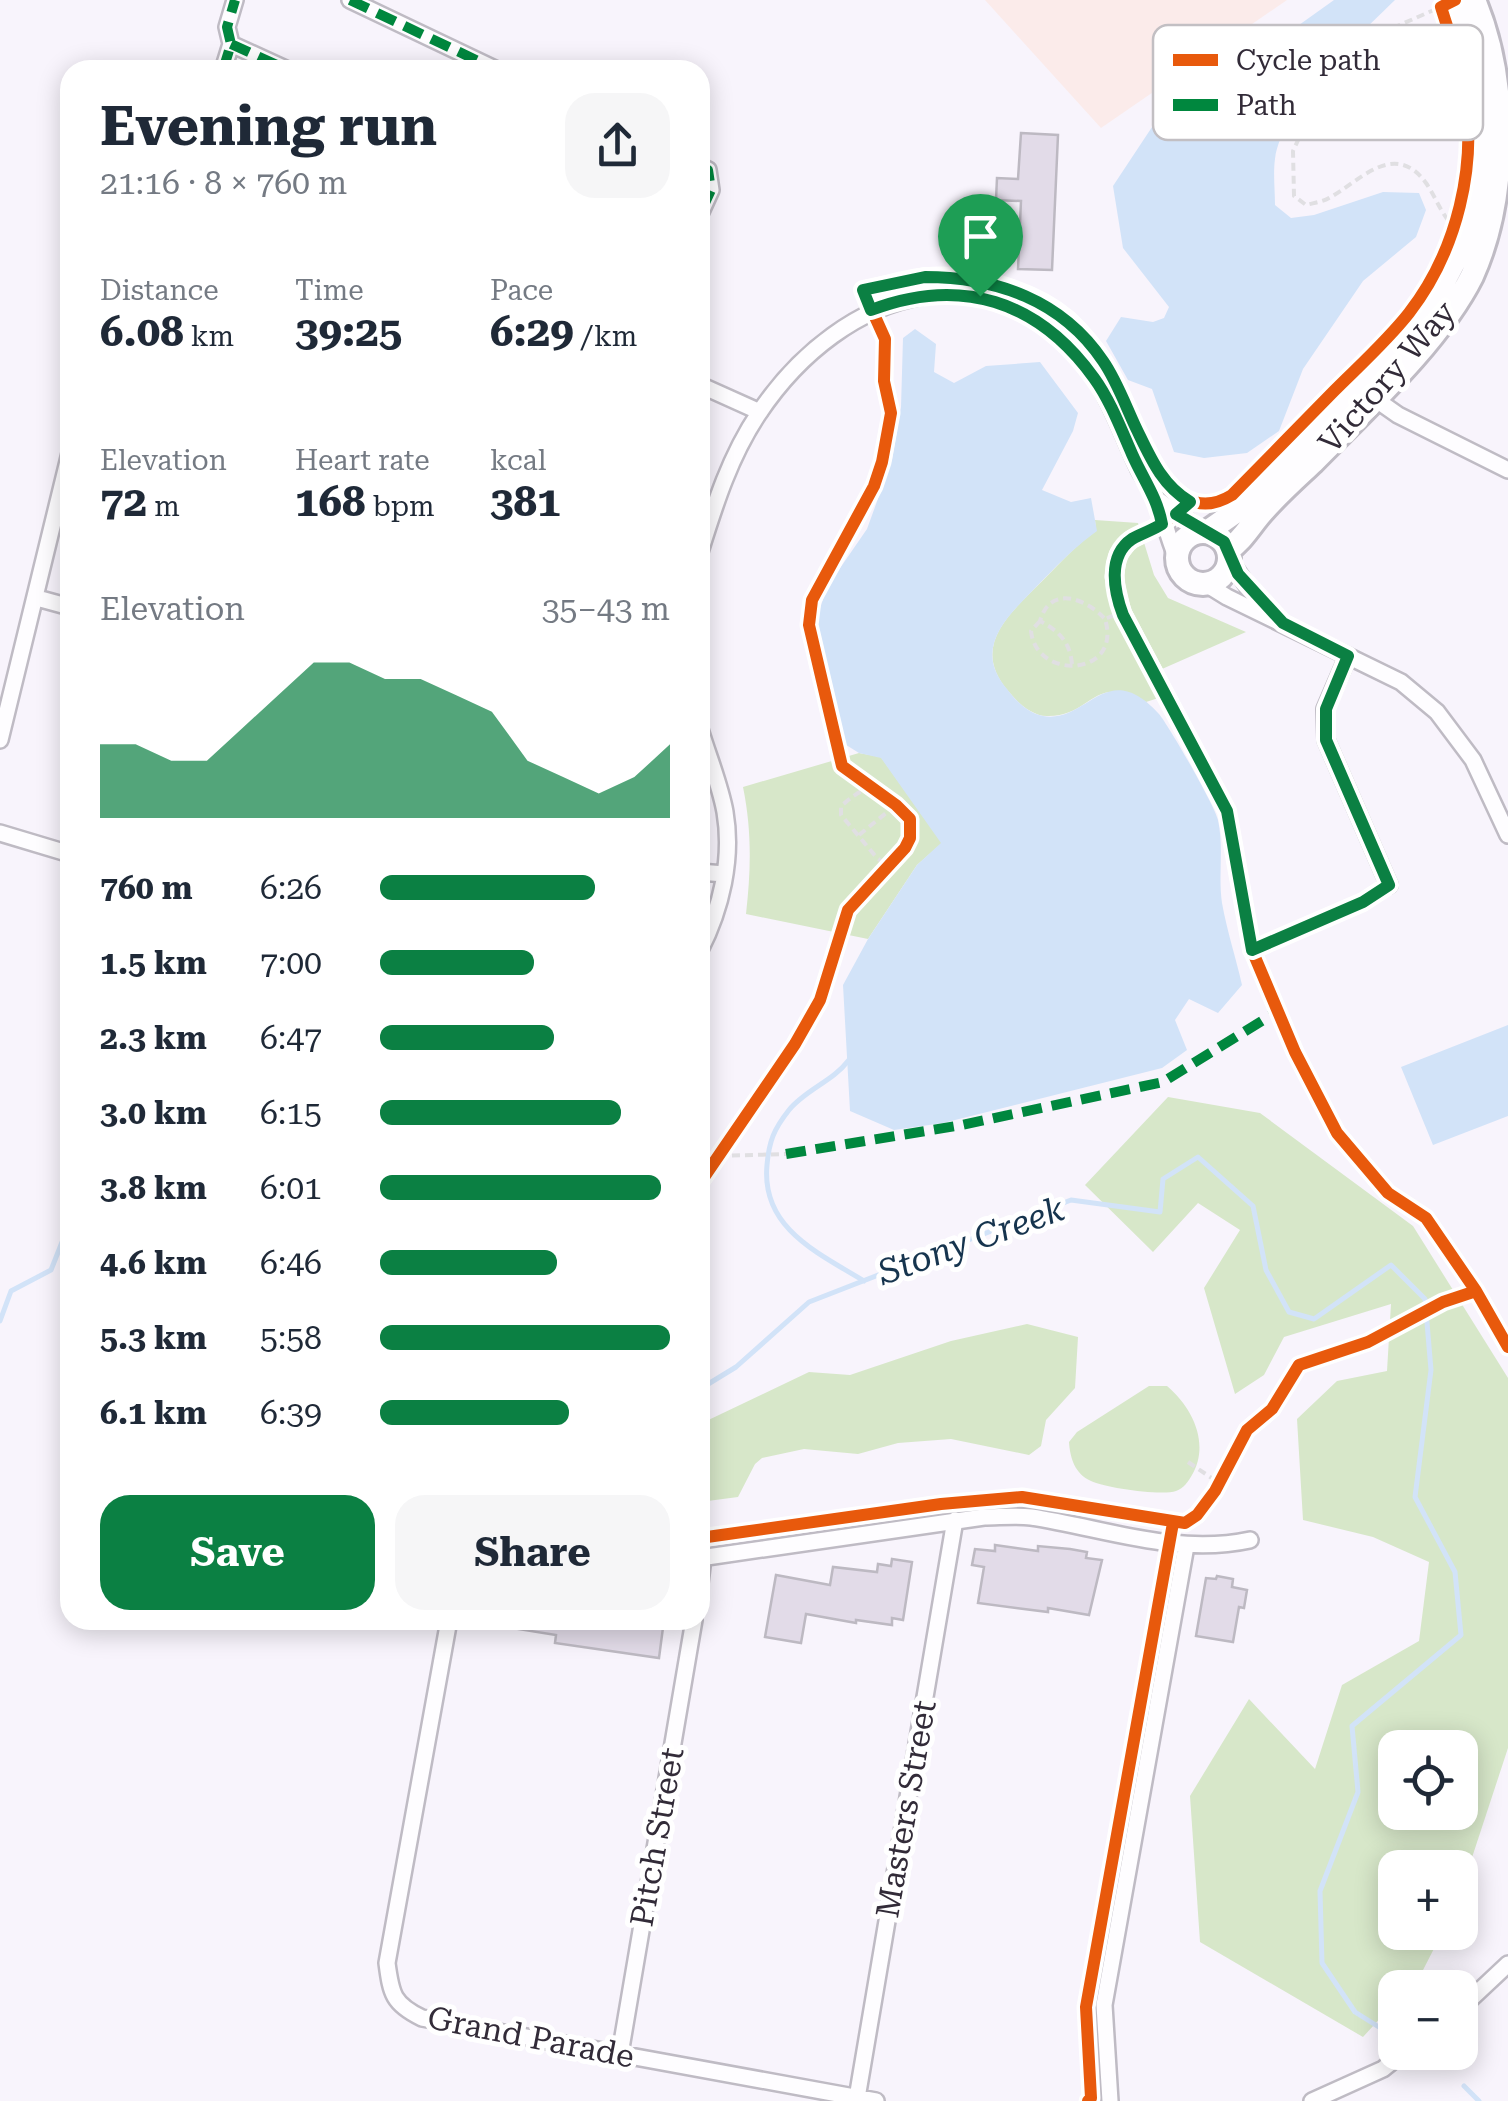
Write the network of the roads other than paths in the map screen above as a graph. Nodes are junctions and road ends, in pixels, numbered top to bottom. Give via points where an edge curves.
1 (235, 0) edge
2 (350, 0) edge
3 (1474, 0) edge
4 (231, 44) junction
5 (226, 60) edge
6 (266, 60) edge
7 (476, 60) edge
8 (1480, 140) edge
9 (710, 390) edge
10 (1367, 393) junction
11 (760, 412) junction
12 (1508, 470) edge
13 (60, 497) edge
14 (1157, 498) junction
15 (710, 522) edge
16 (1205, 531) junction
17 (1228, 554) junction
18 (1176, 556) junction
19 (1206, 584) junction
20 (37, 598) junction
21 (60, 604) edge
22 (1283, 623) junction
23 (1348, 656) junction
24 (0, 740) edge
25 (710, 762) edge
26 (0, 833) edge
27 (1508, 834) edge
28 (60, 851) edge
29 (710, 873) edge
30 (724, 874) junction
31 (1389, 885) road end
32 (710, 929) edge
33 (955, 1520) junction
34 (1250, 1540) dead end
35 (1186, 1546) junction
36 (710, 1557) edge
37 (447, 1630) edge
38 (692, 1630) edge
39 (1508, 1964) edge
40 (1478, 1993) edge
41 (620, 2054) junction
42 (1380, 2070) edge
43 (857, 2098) junction
44 (876, 2101) edge
45 (1110, 2101) edge
46 (1312, 2101) edge

1 - 4 street via 227,27
2 - 7 street
3 - 10 street, Victory Way via 1498,72 1502,112 1490,220 1472,275 1443,320
4 - 5 street
4 - 6 street
8 - 10 street, Victory Way via 1478,189 1464,243 1439,291
9 - 11 street
10 - 12 street
10 - 16 street, Victory Way via 1234,513
10 - 17 street, Victory Way
11 - 14 street via 800,364 856,318 901,299 980,296 1042,325 1095,379
11 - 15 street via 730,462
13 - 20 street
14 - 16 street
14 - 18 street
16 - 17 street
16 - 18 street via 1183,540
17 - 19 street via 1222,576
17 - 22 street via 1250,590
18 - 19 street via 1188,580
19 - 22 street
20 - 21 street
20 - 24 street
22 - 23 street
23 - 27 street via 1401,682 1437,712 1472,760
23 - 31 street via 1326,709 1326,740
25 - 30 street via 725,812
26 - 28 street
29 - 30 street
30 - 32 street
33 - 35 street via 1026,1516
33 - 36 street
33 - 43 street, Masters Street
34 - 35 street
35 - 45 street via 1104,2005
37 - 41 street, Grand Parade via 386,1963 390,1988 401,2008 422,2018
38 - 41 street, Pitch Street
39 - 40 street
41 - 43 street, Grand Parade
42 - 46 street
43 - 44 street, Grand Parade

